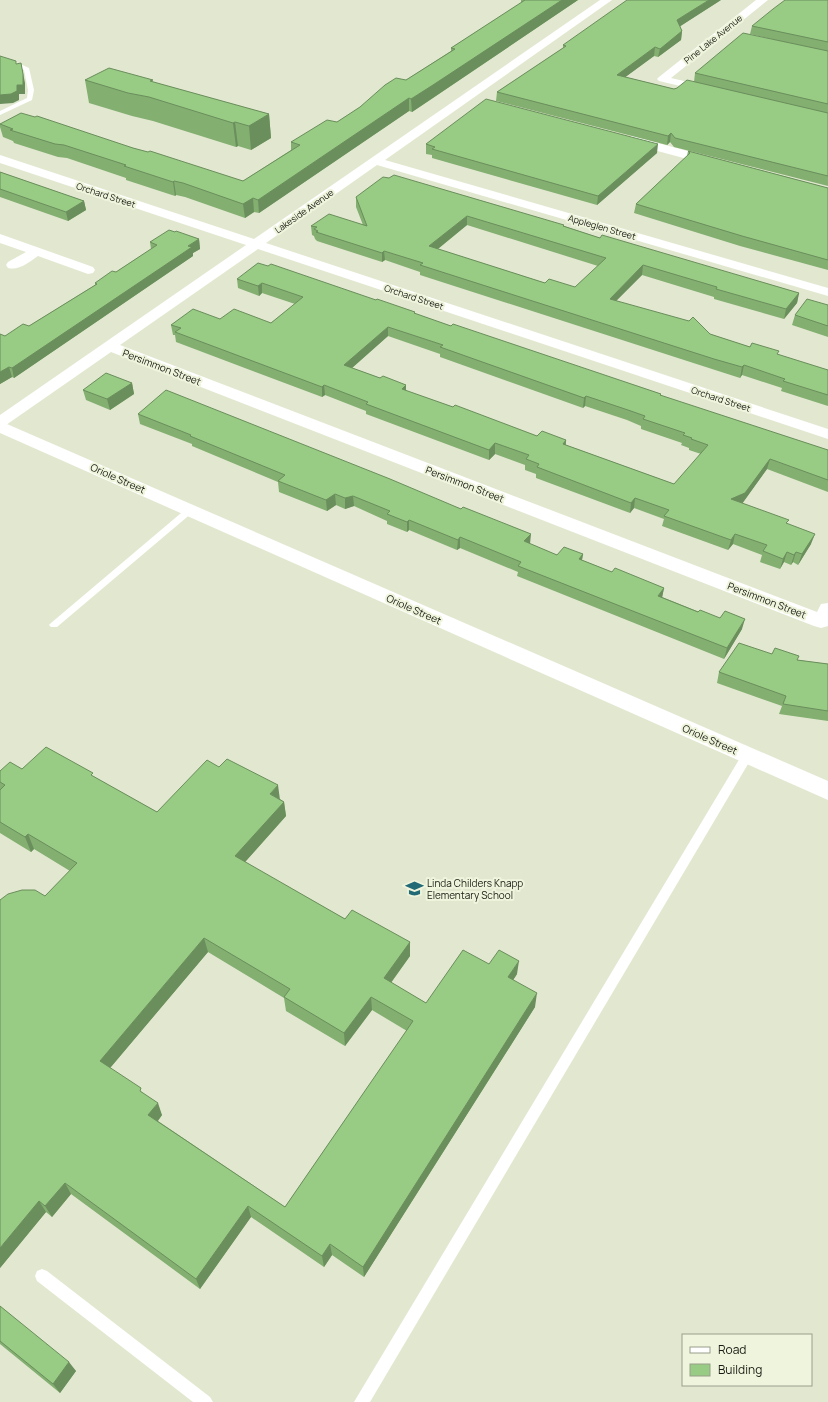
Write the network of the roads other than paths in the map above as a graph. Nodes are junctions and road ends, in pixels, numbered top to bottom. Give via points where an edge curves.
1 (607, 0) edge
2 (763, 0) edge
3 (720, 32) junction
4 (736, 36) dead end
5 (0, 59) edge
6 (723, 93) edge
7 (467, 98) junction
8 (482, 102) edge
9 (0, 113) edge
10 (621, 138) edge
11 (0, 159) edge
12 (376, 161) junction
13 (728, 166) edge
14 (0, 238) edge
15 (256, 245) junction
16 (36, 251) junction
17 (13, 265) dead end
18 (88, 270) dead end
19 (828, 292) edge
20 (109, 346) junction
21 (0, 422) edge
22 (0, 426) edge
23 (828, 434) edge
24 (190, 510) junction
25 (824, 615) edge
26 (54, 625) dead end
27 (748, 756) junction
28 (828, 791) edge
29 (42, 1276) dead end
30 (205, 1402) edge
31 (362, 1402) edge

1 - 7 street, Lakeside Avenue
2 - 3 street, Pine Lake Avenue
3 - 4 street
3 - 6 street, Pine Lake Avenue via 663,79
5 - 9 lane via 27,69 31,90 30,98
7 - 8 street
7 - 12 street, Lakeside Avenue
10 - 13 street
11 - 15 street, Orchard Street
12 - 15 street, Lakeside Avenue
12 - 19 street, Appleglen Street
14 - 16 street
15 - 20 street, Lakeside Avenue
15 - 23 street, Orchard Street
16 - 17 street
16 - 18 street
20 - 21 street, Lakeside Avenue
20 - 25 street, Persimmon Street
22 - 24 street, Oriole Street
24 - 26 lane
24 - 27 street, Oriole Street
27 - 28 street, Oriole Street
27 - 31 lane
29 - 30 lane

